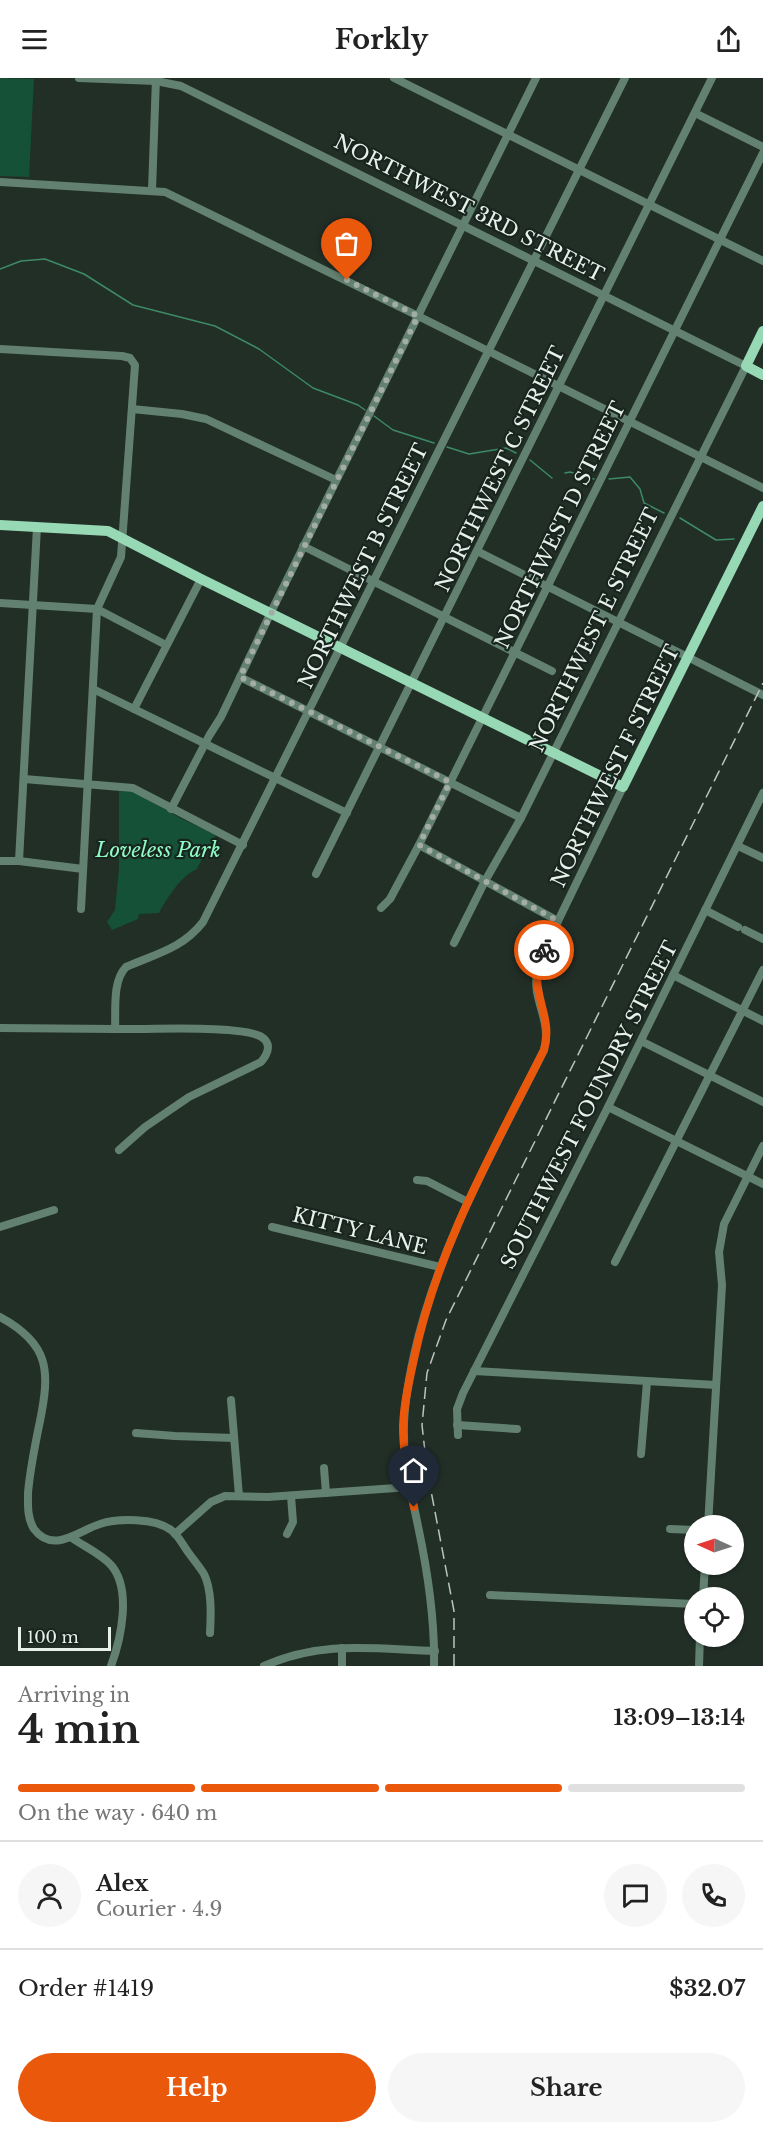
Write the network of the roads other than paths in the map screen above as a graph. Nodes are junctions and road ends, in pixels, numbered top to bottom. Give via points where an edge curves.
1 (79, 78) edge
2 (394, 78) edge
3 (536, 78) edge
4 (625, 78) edge
5 (712, 78) edge
6 (156, 80) edge
7 (695, 113) junction
8 (509, 134) junction
9 (763, 147) edge
10 (763, 153) edge
11 (579, 169) junction
12 (0, 182) edge
13 (152, 190) junction
14 (650, 204) junction
15 (463, 225) junction
16 (720, 239) junction
17 (534, 261) junction
18 (763, 261) edge
19 (604, 296) junction
20 (418, 316) junction
21 (763, 331) edge
22 (674, 332) junction
23 (0, 349) edge
24 (489, 351) junction
25 (746, 366) junction
26 (763, 375) edge
27 (559, 386) junction
28 (132, 409) junction
29 (629, 422) junction
30 (700, 457) junction
31 (336, 480) junction
32 (763, 488) edge
33 (763, 507) edge
34 (0, 525) edge
35 (37, 526) junction
36 (122, 539) junction
37 (303, 546) junction
38 (477, 551) junction
39 (201, 579) junction
40 (374, 582) junction
41 (548, 587) junction
42 (0, 603) edge
43 (33, 605) junction
44 (97, 609) junction
45 (270, 612) junction
46 (444, 617) junction
47 (618, 621) junction
48 (166, 645) junction
49 (341, 647) junction
50 (515, 652) junction
51 (689, 657) junction
52 (552, 670) dead end
53 (240, 677) junction
54 (412, 683) junction
55 (93, 689) junction
56 (763, 694) edge
57 (134, 709) junction
58 (309, 712) junction
59 (482, 718) junction
60 (205, 743) junction
61 (380, 747) junction
62 (553, 752) junction
63 (276, 778) junction
64 (24, 779) junction
65 (450, 782) junction
66 (87, 783) junction
67 (623, 787) junction
68 (763, 793) edge
69 (171, 809) junction
70 (347, 813) junction
71 (521, 818) junction
72 (243, 844) junction
73 (419, 845) junction
74 (738, 846) junction
75 (763, 858) edge
76 (0, 861) edge
77 (19, 861) junction
78 (83, 869) junction
79 (316, 874) dead end
80 (485, 881) junction
81 (381, 908) dead end
82 (81, 909) dead end
83 (705, 910) junction
84 (558, 921) junction
85 (763, 939) edge
86 (454, 943) dead end
87 (763, 970) edge
88 (673, 975) junction
89 (742, 1011) junction
90 (763, 1021) edge
91 (0, 1028) edge
92 (115, 1029) junction
93 (641, 1041) junction
94 (710, 1075) junction
95 (763, 1102) edge
96 (608, 1107) junction
97 (677, 1141) junction
98 (763, 1146) edge
99 (119, 1150) dead end
100 (748, 1176) junction
101 (417, 1180) dead end
102 (763, 1184) edge
103 (468, 1202) junction
104 (54, 1210) dead end
105 (0, 1227) edge
106 (272, 1227) dead end
107 (615, 1262) dead end
108 (440, 1268) junction
109 (0, 1317) edge
110 (474, 1371) junction
111 (647, 1382) junction
112 (716, 1385) junction
113 (231, 1400) dead end
114 (518, 1429) dead end
115 (136, 1433) dead end
116 (234, 1438) junction
117 (641, 1454) dead end
118 (324, 1468) dead end
119 (410, 1487) junction
120 (326, 1493) junction
121 (239, 1496) junction
122 (291, 1496) junction
123 (709, 1515) edge
124 (670, 1529) dead end
125 (684, 1530) edge
126 (175, 1534) junction
127 (287, 1534) dead end
128 (72, 1538) junction
129 (490, 1595) dead end
130 (684, 1604) edge
131 (210, 1633) dead end
132 (700, 1647) edge
133 (342, 1648) junction
134 (435, 1652) junction
135 (111, 1666) edge
136 (264, 1666) edge
137 (342, 1666) edge
138 (434, 1666) edge
139 (699, 1666) edge

1 - 6 street, NORTHWEST 3RD STREET
2 - 8 street
3 - 8 street
4 - 11 street, NORTHWEST B STREET
5 - 7 street, NORTHWEST C STREET
6 - 13 street
6 - 15 street, NORTHWEST 3RD STREET via 181,86
7 - 9 street
7 - 14 street, NORTHWEST C STREET
8 - 11 street
8 - 15 street
10 - 16 street, NORTHWEST D STREET
11 - 14 street
11 - 17 street, NORTHWEST B STREET
12 - 13 street
13 - 20 street via 165,192
14 - 16 street
14 - 19 street, NORTHWEST C STREET
15 - 17 street, NORTHWEST 3RD STREET
15 - 20 street
16 - 18 street
16 - 22 street, NORTHWEST D STREET
17 - 19 street, NORTHWEST 3RD STREET
17 - 24 street, NORTHWEST B STREET
19 - 22 street, NORTHWEST 3RD STREET
19 - 27 street, NORTHWEST C STREET
20 - 24 street
20 - 31 street
21 - 25 main road, NORTHWEST E STREET
22 - 25 street, NORTHWEST 3RD STREET
22 - 29 street, NORTHWEST D STREET
23 - 28 street via 130,358 135,365
24 - 27 street
24 - 40 street, NORTHWEST B STREET
25 - 26 main road, NORTHWEST 3RD STREET
25 - 30 street, NORTHWEST E STREET
27 - 29 street
27 - 38 street, NORTHWEST C STREET
28 - 31 street via 206,419
28 - 36 street
29 - 30 street
29 - 41 street, NORTHWEST D STREET
30 - 32 street
30 - 47 street, NORTHWEST E STREET
31 - 37 street
33 - 51 main road, NORTHWEST F STREET
34 - 35 main road
35 - 36 main road via 102,530
35 - 43 street
36 - 39 main road
36 - 44 street via 121,557
37 - 40 street
37 - 45 street
38 - 41 street
38 - 46 street, NORTHWEST C STREET
39 - 45 main road
39 - 48 street
40 - 46 street
40 - 49 street, NORTHWEST B STREET
41 - 47 street
41 - 50 street, NORTHWEST D STREET
42 - 43 street
43 - 44 street
43 - 64 street
44 - 48 street
44 - 55 street
45 - 49 main road
45 - 53 street
46 - 50 street
46 - 54 street, NORTHWEST C STREET
47 - 51 street
47 - 62 street, NORTHWEST E STREET
48 - 57 street
49 - 54 main road
49 - 58 street, NORTHWEST B STREET
50 - 52 street
50 - 59 street, NORTHWEST D STREET
51 - 56 street
51 - 67 main road, NORTHWEST F STREET
53 - 58 street
53 - 60 street
54 - 59 main road
54 - 61 street, NORTHWEST C STREET
55 - 57 street
55 - 66 street
57 - 60 street
58 - 61 street
58 - 63 street, NORTHWEST B STREET
59 - 62 main road
59 - 65 street, NORTHWEST D STREET
60 - 63 street
60 - 69 street
61 - 65 street
61 - 70 street, NORTHWEST C STREET
62 - 67 main road
62 - 71 street, NORTHWEST E STREET
63 - 70 street
63 - 72 street, NORTHWEST B STREET
64 - 66 street
64 - 77 street
65 - 71 street
65 - 73 street, NORTHWEST D STREET
66 - 69 street via 133,788
66 - 78 street
67 - 84 street, NORTHWEST F STREET
68 - 74 street, SOUTHWEST FOUNDRY STREET
69 - 72 street
70 - 79 street, NORTHWEST C STREET
71 - 80 street, NORTHWEST E STREET
72 - 92 street, NORTHWEST B STREET via 195,933 122,972
73 - 80 street
73 - 81 street, NORTHWEST D STREET
74 - 75 street
74 - 83 street, SOUTHWEST FOUNDRY STREET
76 - 77 street
77 - 78 street
78 - 82 street
80 - 84 street
80 - 86 street, NORTHWEST E STREET
83 - 85 street
83 - 88 street, SOUTHWEST FOUNDRY STREET
84 - 103 street, NORTHWEST F STREET via 537,971 537,994 546,1026 544,1050
87 - 89 street
88 - 89 street
88 - 93 street, SOUTHWEST FOUNDRY STREET
89 - 90 street
89 - 94 street
91 - 92 street
92 - 99 street via 237,1031 260,1036 268,1048 261,1062 189,1097
93 - 94 street
93 - 96 street, SOUTHWEST FOUNDRY STREET
94 - 95 street
94 - 97 street
96 - 97 street
96 - 110 street, SOUTHWEST FOUNDRY STREET
97 - 100 street
97 - 107 street
98 - 100 street
100 - 102 street
100 - 112 street via 724,1224 719,1252 722,1285
101 - 103 street via 427,1181
103 - 108 street, NORTHWEST F STREET
104 - 105 street
106 - 108 street, KITTY LANE
108 - 119 street, NORTHWEST F STREET via 421,1326 406,1395 404,1439
109 - 128 street via 18,1328 36,1347 46,1373 30,1475 29,1519 44,1537
110 - 111 street
110 - 114 street, SOUTHWEST FOUNDRY STREET via 459,1403 457,1430
111 - 112 street
111 - 117 street
112 - 123 street
113 - 116 street
115 - 116 street
116 - 121 street
118 - 120 street
119 - 120 street
119 - 134 street, NORTHWEST F STREET via 428,1578
120 - 122 street
121 - 122 street
121 - 126 street via 211,1502
122 - 127 street via 292,1522
124 - 125 street
126 - 128 street via 161,1525 121,1520 97,1525
126 - 131 street via 204,1574
128 - 135 street via 108,1562 119,1579 122,1622
129 - 130 street
132 - 139 street
133 - 134 street
133 - 136 street via 302,1653
133 - 137 street
134 - 138 street, NORTHWEST F STREET

